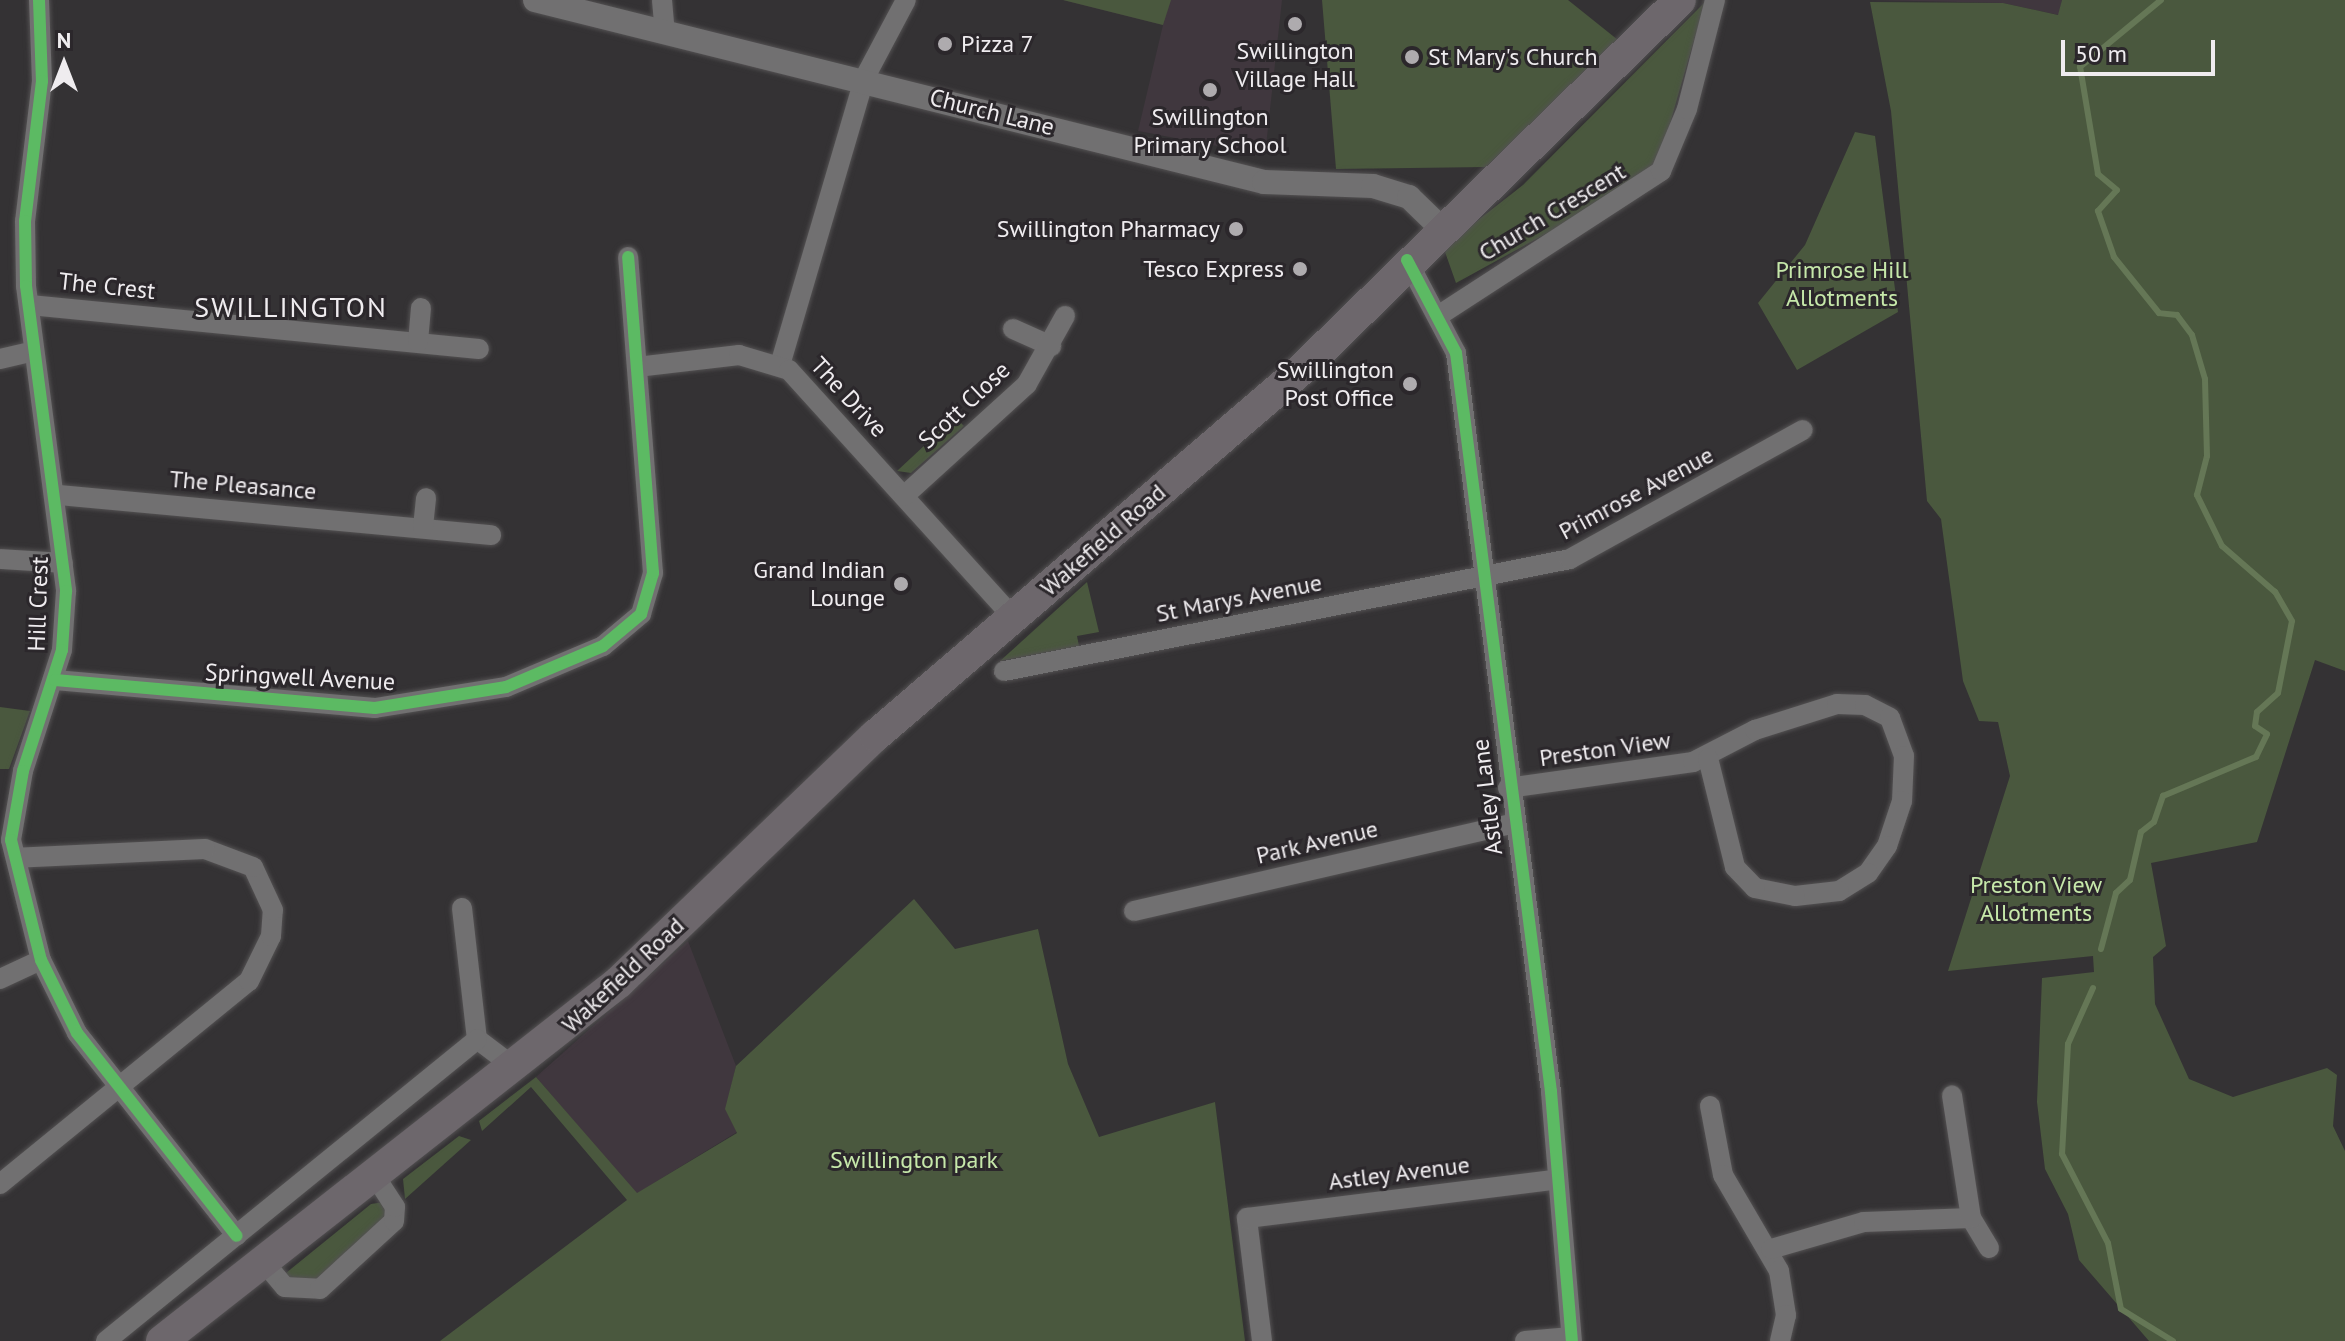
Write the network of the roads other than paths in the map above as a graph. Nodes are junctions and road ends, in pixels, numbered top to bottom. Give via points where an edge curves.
1 (39, 0) edge
2 (535, 0) edge
3 (662, 0) edge
4 (906, 0) edge
5 (1680, 0) edge
6 (1715, 0) edge
7 (665, 33) junction
8 (864, 79) junction
9 (1440, 227) junction
10 (628, 257) dead end
11 (1407, 260) junction
12 (30, 305) junction
13 (421, 308) dead end
14 (1065, 316) dead end
15 (1438, 316) junction
16 (1013, 329) dead end
17 (418, 342) junction
18 (1051, 346) junction
19 (479, 349) dead end
20 (31, 352) junction
21 (0, 359) edge
22 (780, 365) junction
23 (637, 367) junction
24 (1803, 430) dead end
25 (59, 495) junction
26 (904, 496) junction
27 (426, 498) dead end
28 (423, 527) junction
29 (491, 535) dead end
30 (0, 559) edge
31 (63, 563) junction
32 (1483, 575) junction
33 (1013, 617) junction
34 (1004, 671) dead end
35 (55, 680) junction
36 (1708, 758) junction
37 (1508, 788) junction
38 (1512, 824) junction
39 (10, 846) edge
40 (462, 908) dead end
41 (1134, 911) dead end
42 (41, 960) junction
43 (0, 979) edge
44 (477, 1039) junction
45 (514, 1067) junction
46 (120, 1086) junction
47 (1952, 1095) dead end
48 (1710, 1106) dead end
49 (374, 1175) junction
50 (1558, 1179) junction
51 (0, 1184) edge
52 (1971, 1218) junction
53 (237, 1236) junction
54 (1989, 1248) dead end
55 (1771, 1249) junction
56 (263, 1261) junction
57 (1571, 1339) edge
58 (106, 1341) edge
59 (162, 1341) edge
60 (1262, 1341) edge
61 (1525, 1341) edge
62 (1780, 1341) edge

1 - 12 street, Hill Crest via 40,124 25,232
2 - 7 street, Church Lane
3 - 7 street
4 - 8 street, The Drive
5 - 9 main road, Wakefield Road
6 - 15 street, Church Crescent via 1687,109 1661,171
7 - 8 street, Church Lane
8 - 9 street, Church Lane via 1264,182 1373,186 1409,197
8 - 22 street, The Drive
9 - 11 main road, Wakefield Road
10 - 23 street, Springwell Avenue
11 - 15 street, Astley Lane
11 - 33 main road, Wakefield Road via 1302,369
12 - 17 street, The Crest
12 - 20 street, Hill Crest
13 - 17 street
14 - 18 street, Scott Close
15 - 32 street, Astley Lane via 1456,353
16 - 18 street, Scott Close
17 - 19 street, The Crest
18 - 26 street, Scott Close via 1027,384
20 - 21 street
20 - 25 street, Hill Crest
22 - 23 street via 739,355
22 - 26 street, The Drive via 803,380
23 - 35 street, Springwell Avenue via 653,573 641,614 603,646 506,687 375,708
24 - 32 street, Primrose Avenue via 1570,559
25 - 28 street, The Pleasance
25 - 31 street, Hill Crest
26 - 33 street, The Drive
27 - 28 street
28 - 29 street, The Pleasance
30 - 31 street
31 - 35 street, Hill Crest
32 - 34 street, St Marys Avenue
32 - 37 street, Astley Lane
33 - 45 main road, Wakefield Road via 967,669 619,982
35 - 39 street, Hill Crest via 23,771
36 - 36 street, Preston View via 1755,730 1837,704 1878,710 1897,730 1904,756 1898,816 1879,860 1839,891 1795,896 1755,888 1735,867
36 - 37 street, Preston View
37 - 38 street, Astley Lane
38 - 41 street, Park Avenue
38 - 50 street, Astley Lane
39 - 42 street, Hill Crest
39 - 46 street via 205,849 253,867 266,885 271,936 249,981
40 - 44 street
42 - 43 street
42 - 46 street, Hill Crest via 77,1033
44 - 45 street
44 - 53 street
45 - 49 main road, Wakefield Road
46 - 51 street
46 - 53 street, Hill Crest
47 - 52 street
48 - 55 street via 1723,1175
49 - 56 main road, Wakefield Road
49 - 56 street via 395,1207 394,1221 320,1289 293,1291
50 - 57 street, Astley Lane
50 - 60 street, Astley Avenue via 1247,1218
52 - 54 street
52 - 55 street via 1864,1222
53 - 58 street
55 - 62 street via 1786,1315
56 - 59 main road, Wakefield Road
57 - 61 street

